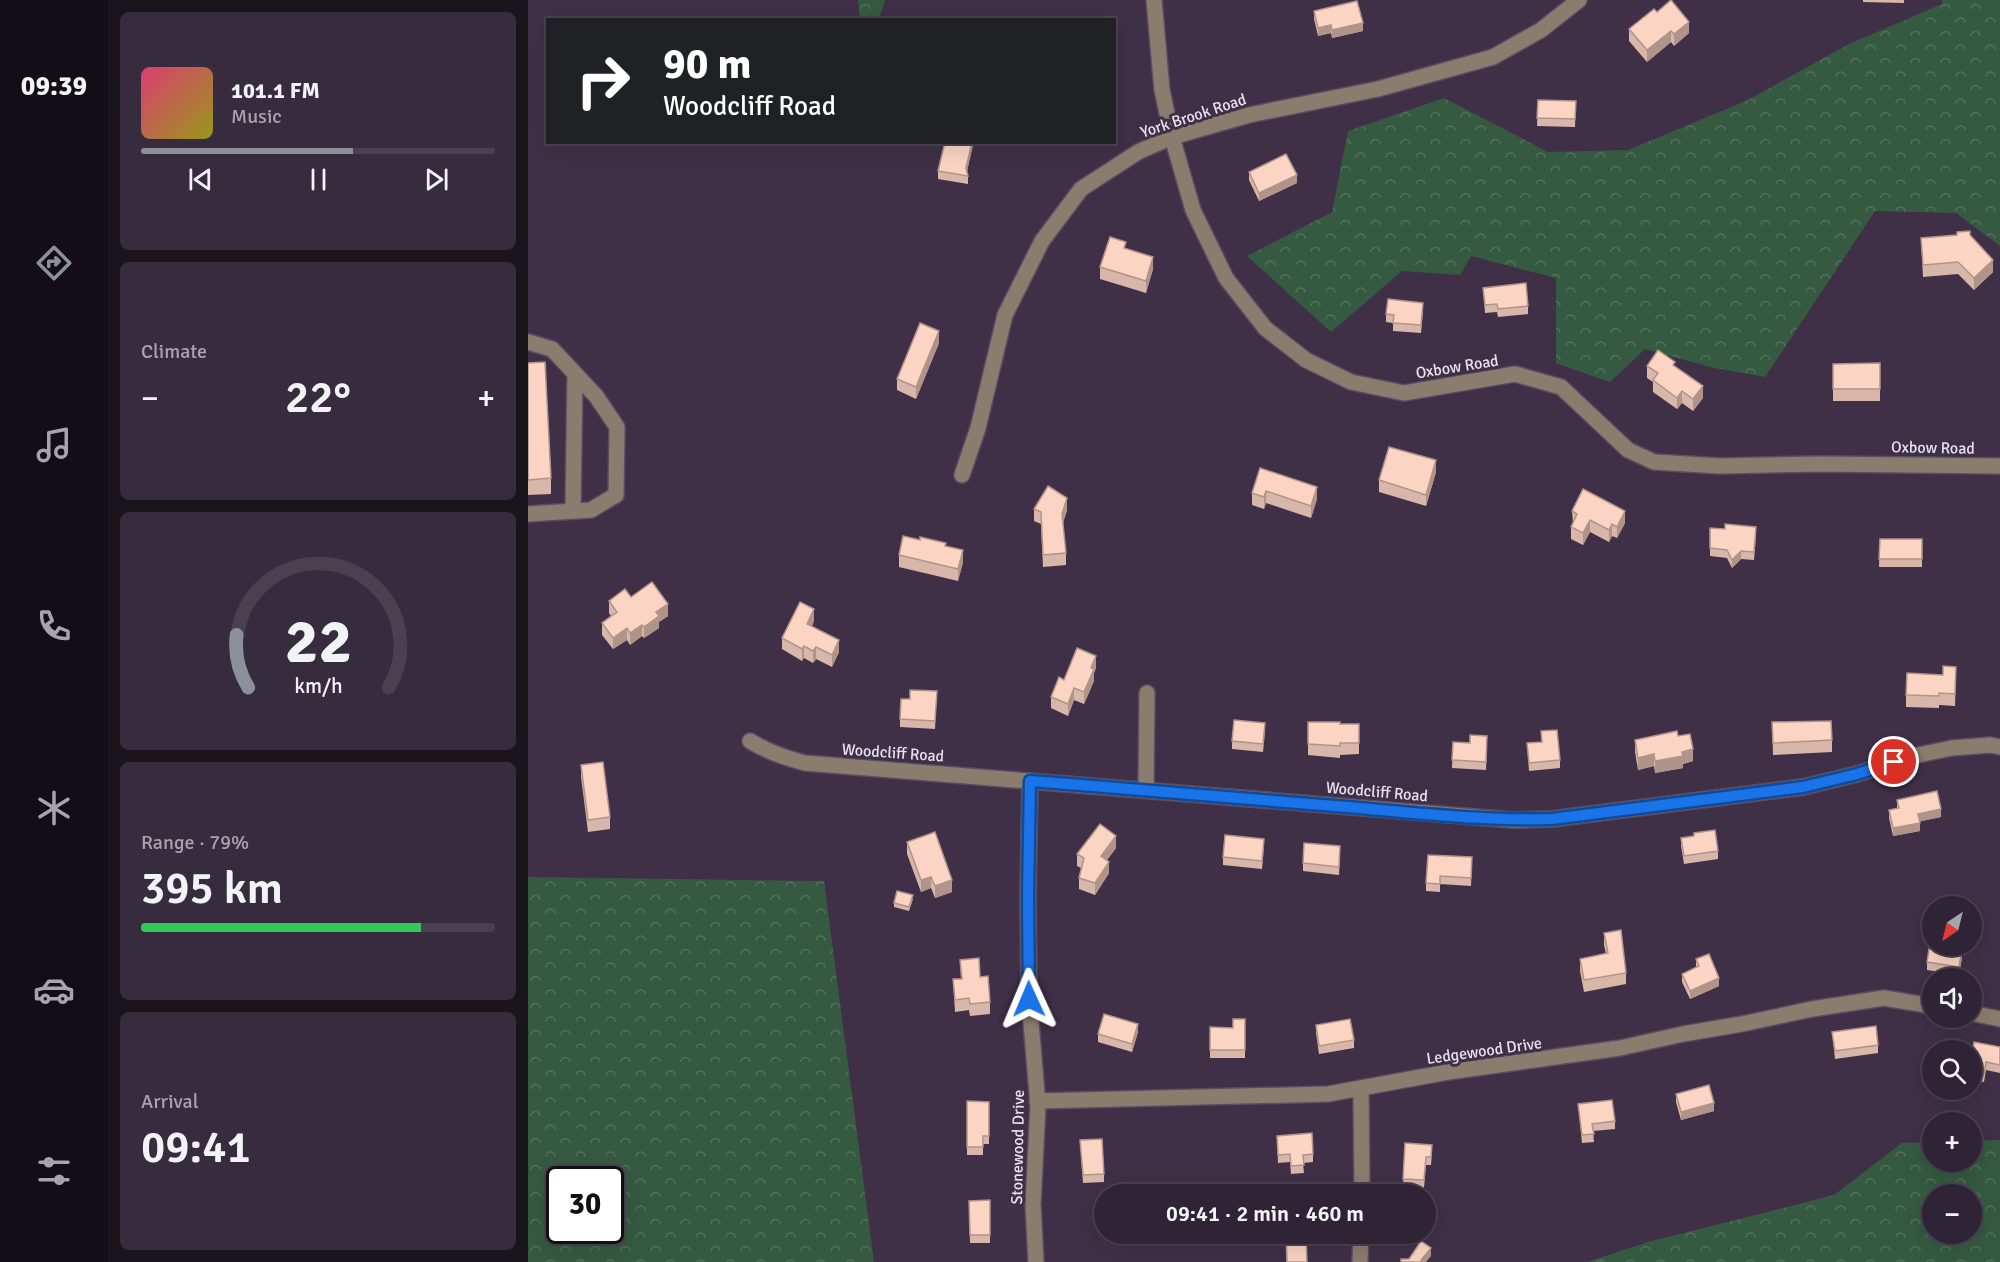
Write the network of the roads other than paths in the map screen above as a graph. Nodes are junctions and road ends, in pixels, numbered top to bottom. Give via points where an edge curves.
1 (1154, 0) edge
2 (1579, 0) edge
3 (1172, 137) junction
4 (528, 342) edge
5 (575, 375) junction
6 (2000, 466) edge
7 (962, 475) dead end
8 (573, 511) junction
9 (528, 514) edge
10 (1147, 693) dead end
11 (750, 741) dead end
12 (2000, 747) edge
13 (1030, 781) junction
14 (1146, 789) junction
15 (1922, 1004) edge
16 (1982, 1015) edge
17 (2000, 1019) edge
18 (1361, 1088) junction
19 (1037, 1101) junction
20 (1362, 1184) edge
21 (1361, 1244) edge
22 (1036, 1262) edge
23 (1360, 1262) edge

1 - 3 street, Oxbow Road via 1162,90
2 - 3 street, York Brook Road via 1541,30 1493,57 1378,89 1250,115
3 - 6 street, Oxbow Road via 1193,210 1226,278 1265,328 1306,360 1352,382 1404,393 1515,374 1561,387 1628,450 1653,462 1720,466
3 - 7 street, York Brook Road via 1138,152 1081,189 1042,241 1005,315 978,428
4 - 5 street via 552,349
5 - 8 street
5 - 8 street via 596,396 617,427 617,438 616,495 591,510
8 - 9 street
10 - 14 street
11 - 13 street, Woodcliff Road via 766,751 805,763
12 - 14 street, Woodcliff Road via 1952,748 1803,787 1552,819 1473,818
13 - 14 street, Woodcliff Road
13 - 19 street, Stonewood Drive via 1029,999
15 - 18 street, Ledgewood Drive via 1884,998 1620,1048
16 - 17 street
18 - 19 street, Ledgewood Drive via 1328,1094
18 - 20 street
19 - 22 street, Stonewood Drive
21 - 23 street

